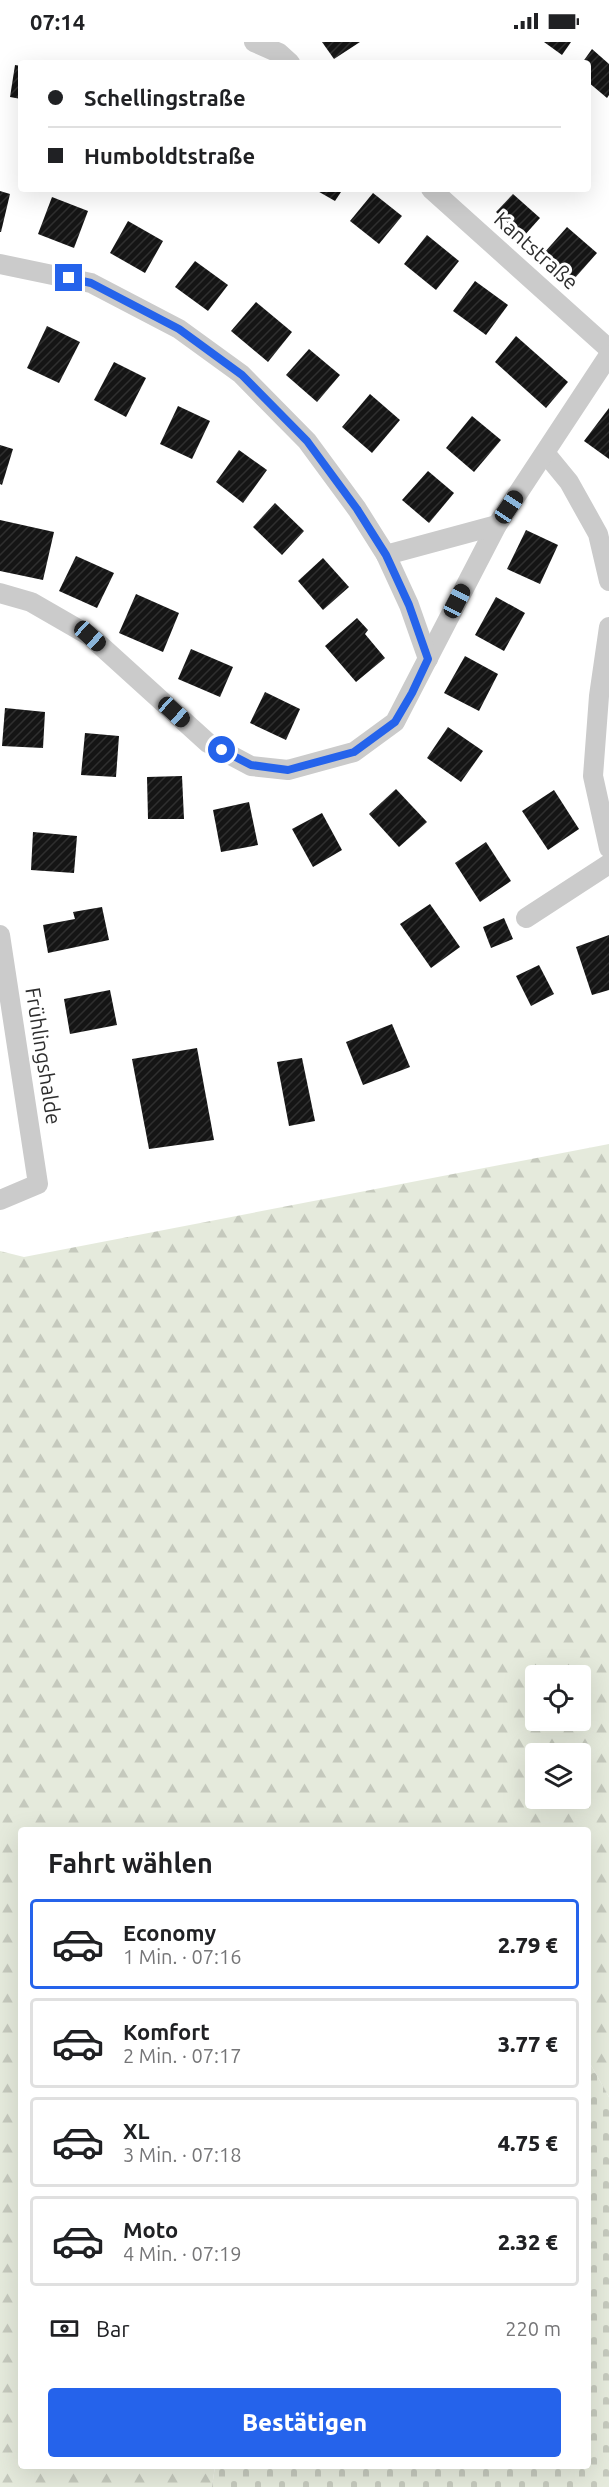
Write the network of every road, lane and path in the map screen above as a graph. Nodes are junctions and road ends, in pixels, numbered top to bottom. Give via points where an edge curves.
1 (254, 42) edge
2 (287, 60) edge
3 (434, 192) edge
4 (0, 264) edge
5 (609, 349) edge
6 (609, 356) edge
7 (546, 454) junction
8 (497, 525) junction
9 (386, 555) junction
10 (609, 581) edge
11 (0, 593) edge
12 (609, 627) edge
13 (428, 659) junction
14 (609, 848) edge
15 (609, 864) edge
16 (526, 918) dead end
17 (0, 935) edge
18 (3, 972) edge
19 (0, 1200) edge

1 - 2 street
3 - 5 street, Kantstraße
4 - 9 street via 91,283 179,329 242,375 307,441
6 - 7 street
7 - 8 street
7 - 10 street via 569,482 598,534
8 - 9 street
8 - 13 street
9 - 13 street
11 - 13 street via 31,602 90,636 208,742 251,765 288,770 354,752 395,722
12 - 14 street via 593,776
15 - 16 street
17 - 18 street, Frühlingshalde
18 - 19 street, Frühlingshalde via 39,1184

